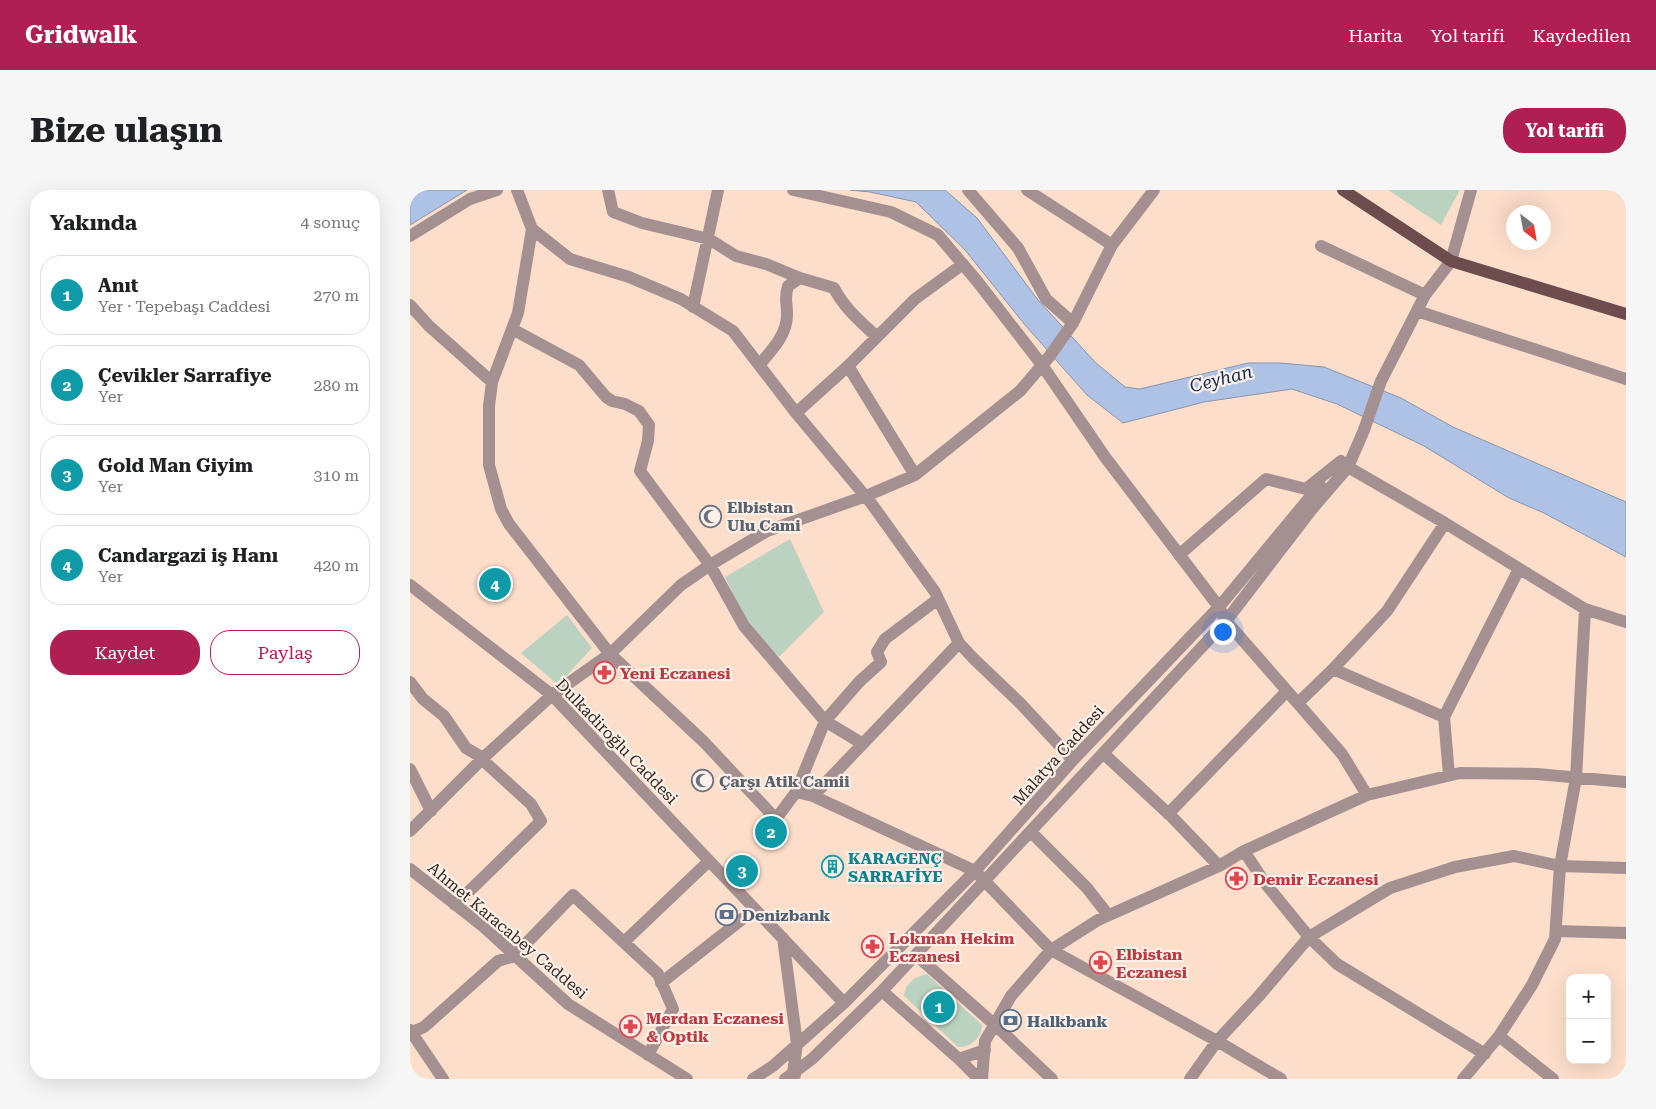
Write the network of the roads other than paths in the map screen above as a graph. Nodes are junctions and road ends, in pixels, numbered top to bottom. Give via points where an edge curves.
1 (497, 190) edge
2 (517, 190) edge
3 (608, 190) edge
4 (718, 190) edge
5 (793, 190) edge
6 (969, 190) edge
7 (1027, 190) edge
8 (1154, 190) edge
9 (1343, 190) edge
10 (1470, 190) edge
11 (532, 229) junction
12 (410, 236) edge
13 (709, 239) junction
14 (1112, 245) junction
15 (1321, 246) dead end
16 (1451, 261) junction
17 (963, 264) junction
18 (800, 278) junction
19 (1425, 295) junction
20 (410, 305) edge
21 (693, 307) junction
22 (1417, 311) junction
23 (1626, 314) edge
24 (1073, 323) junction
25 (512, 329) junction
26 (877, 337) junction
27 (1045, 361) junction
28 (760, 365) junction
29 (848, 366) junction
30 (1626, 379) edge
31 (492, 382) junction
32 (796, 414) junction
33 (1345, 464) junction
34 (915, 475) junction
35 (866, 496) junction
36 (1445, 524) junction
37 (1179, 555) junction
38 (710, 565) junction
39 (1519, 569) junction
40 (410, 585) edge
41 (938, 599) junction
42 (1219, 607) junction
43 (1585, 609) junction
44 (1226, 621) junction
45 (1626, 622) edge
46 (960, 643) junction
47 (610, 654) junction
48 (1333, 669) junction
49 (410, 682) edge
50 (1287, 691) junction
51 (552, 695) junction
52 (1298, 703) junction
53 (1444, 716) junction
54 (825, 721) junction
55 (863, 744) junction
56 (1104, 754) junction
57 (484, 758) junction
58 (1073, 760) junction
59 (410, 769) edge
60 (1449, 775) junction
61 (1576, 778) junction
62 (1626, 782) edge
63 (796, 792) junction
64 (813, 796) junction
65 (1367, 796) junction
66 (431, 811) junction
67 (1168, 814) junction
68 (410, 831) edge
69 (1031, 832) junction
70 (1244, 850) junction
71 (709, 861) junction
72 (1219, 866) junction
73 (1560, 866) junction
74 (1626, 868) edge
75 (410, 869) edge
76 (975, 871) junction
77 (984, 881) junction
78 (455, 904) junction
79 (755, 909) junction
80 (1108, 915) junction
81 (1556, 931) junction
82 (1626, 933) edge
83 (1309, 937) junction
84 (783, 938) junction
85 (624, 942) junction
86 (1051, 950) junction
87 (916, 955) junction
88 (514, 956) junction
89 (661, 983) junction
90 (882, 991) junction
91 (844, 1003) junction
92 (995, 1025) junction
93 (411, 1031) edge
94 (1499, 1036) junction
95 (1218, 1041) junction
96 (797, 1044) junction
97 (985, 1046) junction
98 (1485, 1054) junction
99 (648, 1055) junction
100 (959, 1059) junction
101 (792, 1077) edge
102 (443, 1079) edge
103 (687, 1079) edge
104 (753, 1079) edge
105 (980, 1079) edge
106 (1052, 1079) edge
107 (1190, 1079) edge
108 (1281, 1079) edge
109 (1463, 1079) edge
110 (1553, 1079) edge

1 - 12 street via 470,199
2 - 11 street
3 - 13 street via 613,212 642,223
4 - 13 street
5 - 17 street via 891,212 938,235
6 - 24 street via 1018,248 1046,299
7 - 14 street
8 - 14 street
9 - 16 main road
10 - 16 street
11 - 21 street via 570,259 629,277
11 - 25 street via 518,313
13 - 18 street via 736,256
13 - 21 street
14 - 24 street
15 - 19 street
16 - 19 street
16 - 23 main road
17 - 26 street via 915,300
17 - 27 street
18 - 26 street via 834,288 853,315
18 - 28 street via 788,286 785,297 788,315 782,338
19 - 22 street
20 - 31 street
21 - 28 street via 733,331
22 - 30 street
22 - 33 street via 1381,381 1364,430
24 - 27 street
25 - 31 street
25 - 38 street via 579,365 612,401 639,411 649,424 640,471
26 - 29 street
27 - 34 street via 1020,391
27 - 37 street via 1105,457
28 - 32 street
29 - 32 street
29 - 34 street
31 - 47 street via 489,465 501,509 509,524
32 - 35 street
33 - 36 street
33 - 37 street via 1306,489 1266,479
33 - 42 street, Malatya Caddesi
33 - 44 street
34 - 35 street
35 - 38 street via 767,531
35 - 41 street
36 - 39 street
36 - 48 street via 1387,611
37 - 42 street
38 - 47 street via 681,586
38 - 54 street via 744,626
39 - 43 street
39 - 53 street
40 - 51 street, Dulkadiroğlu Caddesi
41 - 46 street
41 - 54 street via 885,640 877,652 881,662
42 - 44 street
42 - 58 street, Malatya Caddesi
43 - 45 street
43 - 61 street
44 - 50 street
44 - 56 street
46 - 55 street
46 - 58 street
47 - 51 street
47 - 63 street via 704,742 776,819
48 - 52 street
48 - 53 street
49 - 57 street via 422,699 444,716 466,748
50 - 52 street
50 - 67 street
51 - 57 street
51 - 71 street, Dulkadiroğlu Caddesi
52 - 65 street via 1342,754
53 - 60 street
54 - 55 street
54 - 63 street
55 - 64 street
56 - 67 street
56 - 69 street
57 - 66 street
57 - 78 street via 530,804 541,821
58 - 76 street, Malatya Caddesi
59 - 66 street
60 - 61 street via 1460,772
60 - 65 street
61 - 62 street
61 - 73 street
63 - 64 street
64 - 76 street
65 - 70 street
66 - 68 street
67 - 72 street
69 - 77 street
69 - 80 street via 1087,888
70 - 72 street
70 - 83 street via 1266,884
71 - 79 street, Dulkadiroğlu Caddesi
71 - 85 street
72 - 80 street
73 - 74 street
73 - 81 street
73 - 83 street via 1514,856 1455,867 1390,888
75 - 78 street, Ahmet Karacabey Caddesi
76 - 77 street
76 - 91 street, Malatya Caddesi
77 - 86 street
77 - 87 street
78 - 88 street, Ahmet Karacabey Caddesi
79 - 84 street, Dulkadiroğlu Caddesi
79 - 89 street
80 - 86 street
81 - 82 street
81 - 94 street via 1532,985
83 - 95 street
83 - 98 street via 1337,964
84 - 91 street, Dulkadiroğlu Caddesi
84 - 96 street
85 - 88 street via 573,895
85 - 89 street via 658,974
86 - 92 street via 1011,996
86 - 95 street
87 - 90 street
87 - 92 street
88 - 93 street via 498,961 424,1027
88 - 99 street, Ahmet Karacabey Caddesi via 568,1004
89 - 99 street via 674,1009
90 - 100 street
90 - 101 street
91 - 96 street, Malatya Caddesi
92 - 97 street
92 - 106 street
93 - 102 street
94 - 98 street
94 - 110 street
95 - 107 street
95 - 108 street
96 - 101 street
96 - 104 street, Malatya Caddesi
97 - 100 street
97 - 105 street
98 - 109 street
99 - 103 street, Ahmet Karacabey Caddesi
100 - 105 street

